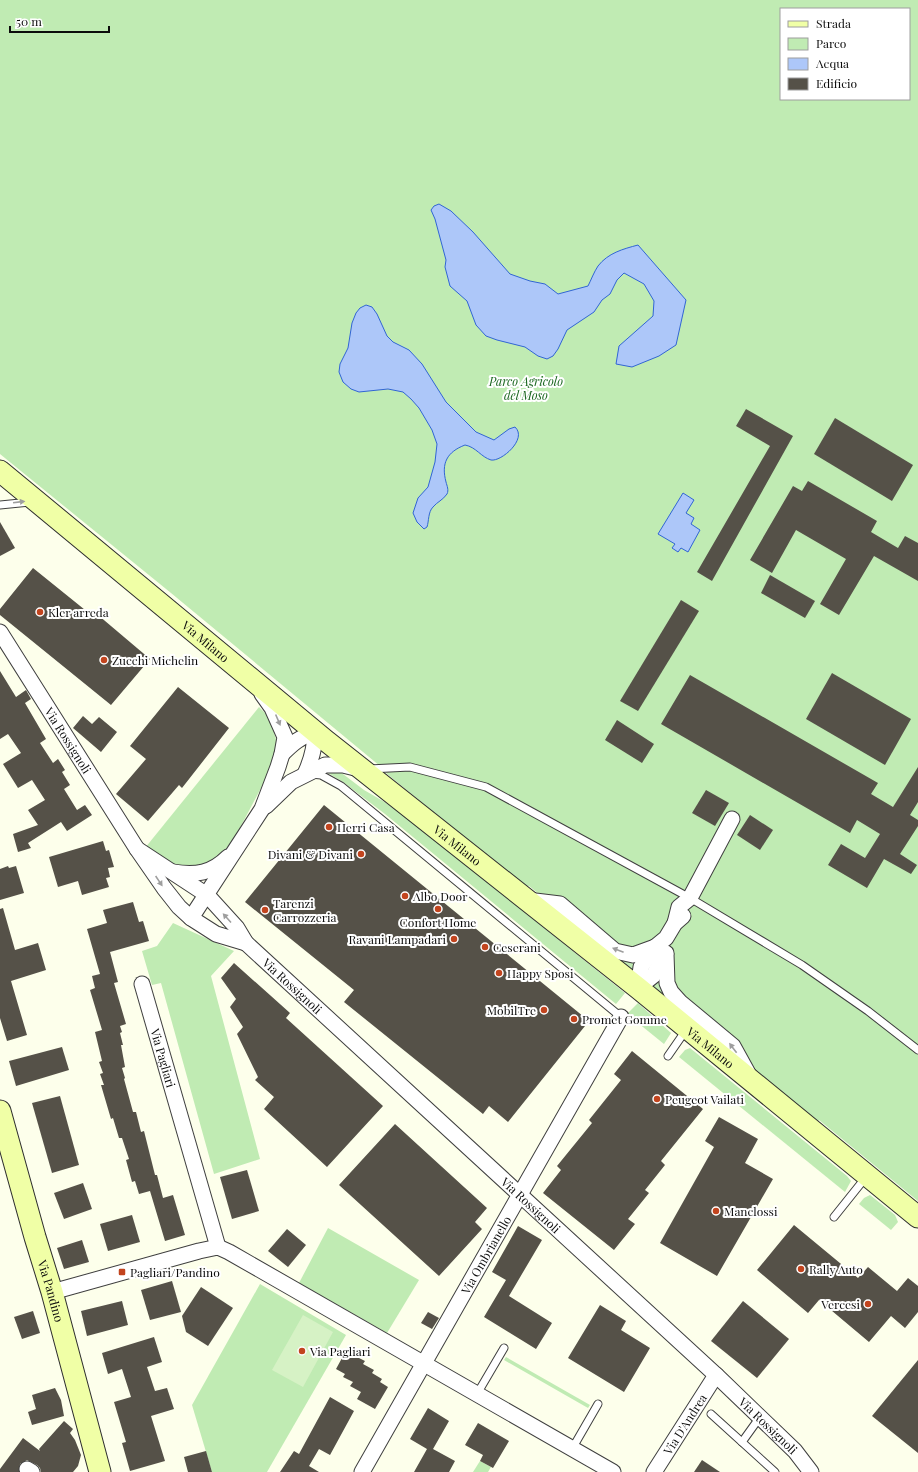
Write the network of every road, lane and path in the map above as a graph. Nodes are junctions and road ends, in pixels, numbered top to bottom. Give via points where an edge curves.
1 (0, 471) edge
2 (38, 502) junction
3 (0, 505) edge
4 (0, 632) edge
5 (248, 676) junction
6 (315, 732) junction
7 (282, 754) junction
8 (361, 769) junction
9 (305, 774) junction
10 (262, 810) junction
11 (732, 819) dead end
12 (238, 846) junction
13 (137, 849) junction
14 (170, 872) junction
15 (206, 895) junction
16 (690, 898) junction
17 (527, 900) junction
18 (191, 918) junction
19 (246, 943) junction
20 (662, 946) junction
21 (142, 984) dead end
22 (638, 988) junction
23 (621, 1017) joint
24 (688, 1028) junction
25 (918, 1050) edge
26 (668, 1056) dead end
27 (752, 1081) junction
28 (0, 1111) edge
29 (867, 1175) junction
30 (520, 1196) junction
31 (918, 1217) edge
32 (834, 1218) dead end
33 (218, 1247) junction
34 (52, 1292) junction
35 (504, 1348) dead end
36 (424, 1363) junction
37 (716, 1375) junction
38 (478, 1394) junction
39 (598, 1404) dead end
40 (711, 1414) dead end
41 (760, 1417) junction
42 (742, 1442) junction
43 (572, 1449) junction
44 (100, 1472) edge
45 (362, 1472) edge
46 (612, 1472) edge
47 (654, 1472) edge
48 (775, 1472) edge
49 (811, 1472) edge

1 - 2 main road, Via Milano
3 -> 2 lane
2 - 5 main road, Via Milano
4 - 13 street, Via Rossignoli
5 - 6 main road, Via Milano
5 -> 7 street, Via Rossignoli via 272,708 285,737
6 - 7 street, Via Rossignoli via 302,736
6 - 8 main road, Via Milano
6 - 9 street via 315,747
7 - 10 street, Via Rossignoli
8 - 9 street, Via Rossignoli via 325,765
8 - 16 lane via 410,767 486,787
8 - 17 main road, Via Milano
9 - 10 street, Via Rossignoli via 291,782
9 - 23 lane via 321,776 341,786
10 - 12 street, Via Rossignoli
11 - 16 street
12 - 14 street, Via Rossignoli via 222,863 204,873 188,875
12 - 15 street, Via Rossignoli
13 - 14 street, Via Rossignoli
13 -> 18 street, Via Rossignoli via 164,888
14 - 15 street, Via Rossignoli
15 - 18 street
19 -> 15 street, Via Rossignoli via 237,928
16 - 20 street via 688,912 675,923
16 - 25 lane via 802,965
20 -> 17 street via 633,955 615,951 560,904
17 - 22 main road, Via Milano
18 - 19 street, Via Rossignoli via 216,934
19 - 30 street, Via Rossignoli
20 - 22 street via 641,967
27 -> 20 street via 733,1046 671,992 667,983
21 - 33 street, Via Pagliari
22 - 24 main road, Via Milano
23 - 30 street, Via Ombrianello
24 - 26 lane
24 - 27 main road, Via Milano
27 - 29 main road, Via Milano
28 - 34 main road, Via Pandino
29 - 31 main road, Via Milano
29 - 32 lane
30 - 36 street, Via Ombrianello
30 - 37 street, Via Rossignoli
33 - 34 street
33 - 36 street
34 - 44 main road, Via Pandino
35 - 38 lane
36 - 38 street
36 - 45 street, Via Ombrianello
37 - 41 street, Via Rossignoli
37 - 47 street, Via D'Andrea
38 - 43 street
39 - 43 lane
40 - 42 lane
41 - 42 lane
41 - 49 street, Via Rossignoli via 795,1451
42 - 48 lane
43 - 46 street

